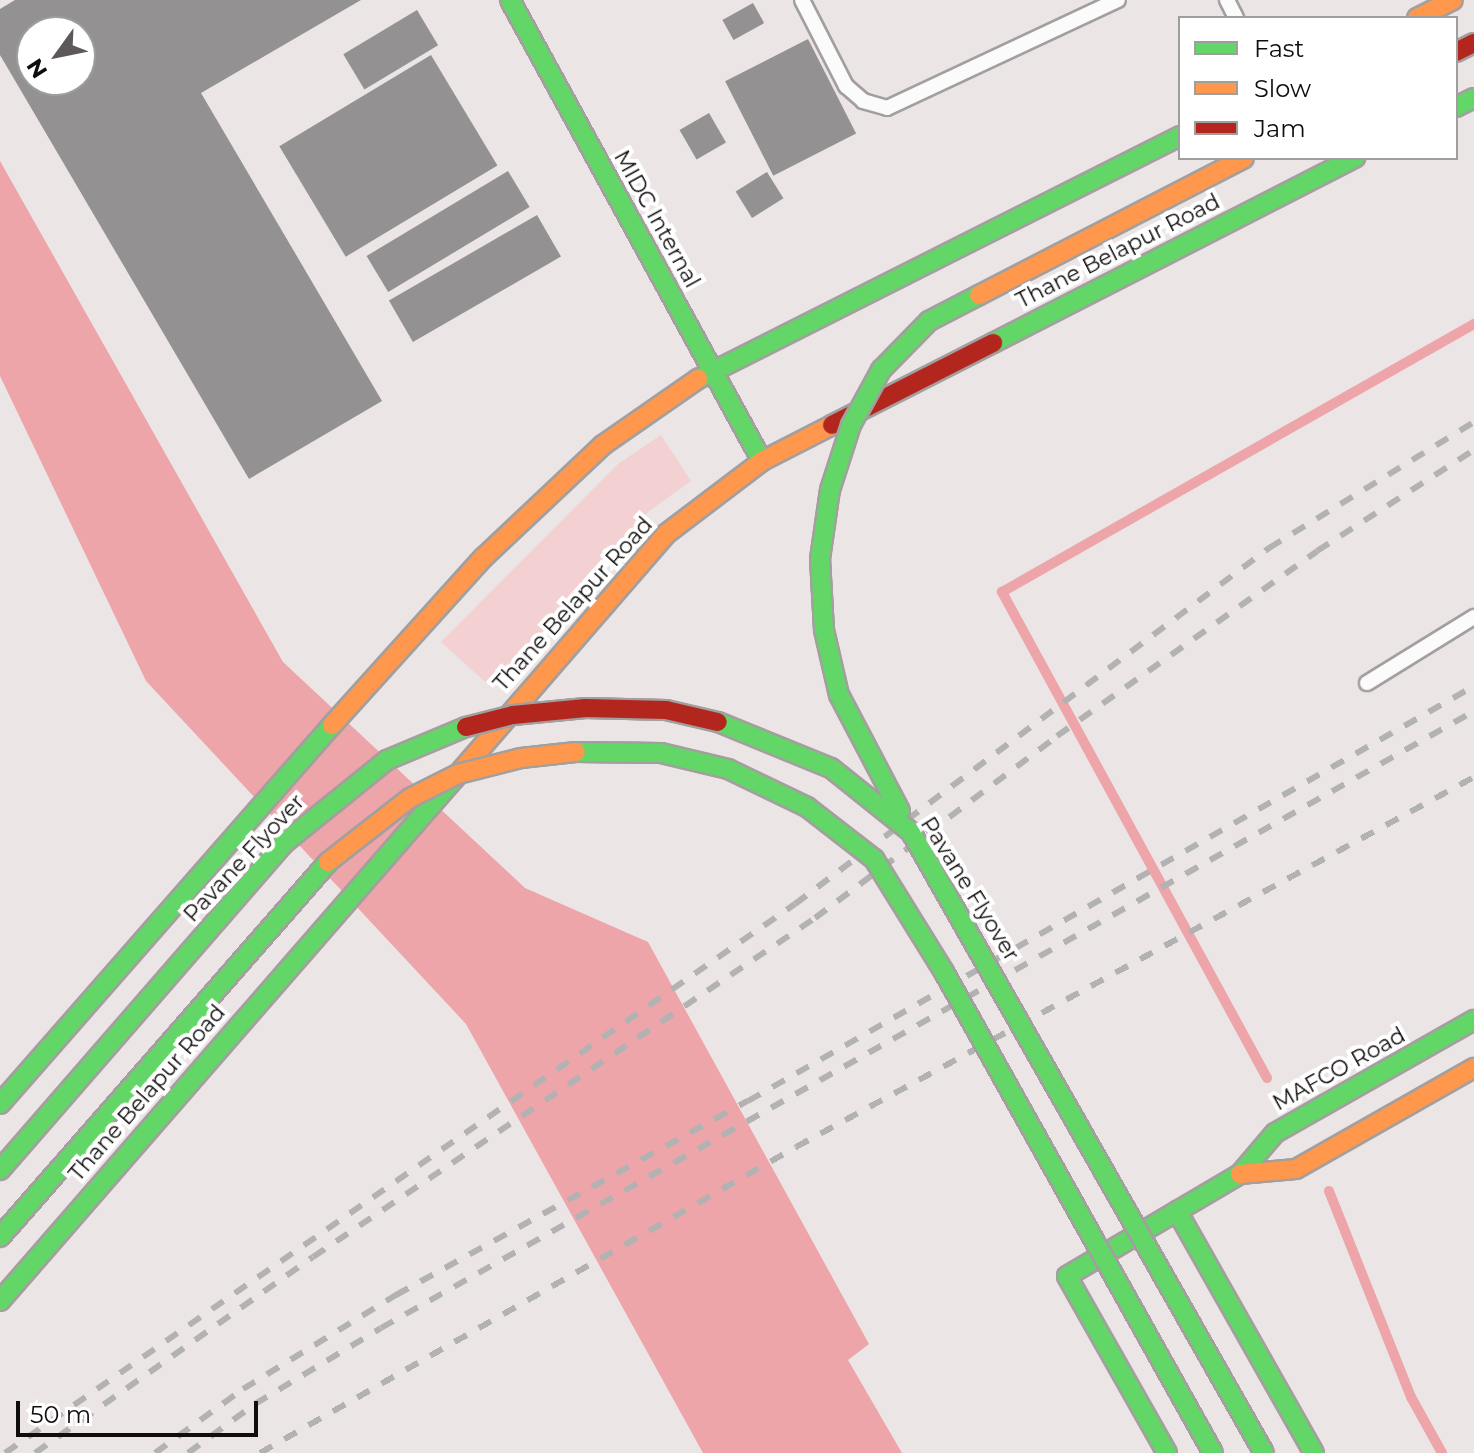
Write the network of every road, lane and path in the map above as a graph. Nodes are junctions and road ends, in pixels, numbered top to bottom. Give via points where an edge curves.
1 (510, 0) edge
2 (802, 0) edge
3 (1118, 0) edge
4 (1453, 0) edge
5 (1421, 16) edge
6 (1178, 137) edge
7 (1240, 160) edge
8 (1351, 160) edge
9 (712, 369) junction
10 (762, 461) junction
11 (1474, 617) edge
12 (1367, 683) dead end
13 (911, 832) junction
14 (1474, 1020) edge
15 (1474, 1068) edge
16 (0, 1104) edge
17 (0, 1170) edge
18 (1240, 1174) junction
19 (1177, 1211) junction
20 (0, 1237) edge
21 (0, 1301) edge
22 (1167, 1453) edge
23 (1213, 1453) edge
24 (1264, 1453) edge
25 (1314, 1453) edge

1 - 9 main road, MIDC Internal
2 - 3 lane via 846,86 863,101 887,108
4 - 5 main road
6 - 9 main road
7 - 13 main road, bridge via 929,321 881,370 851,425 830,490 820,559 824,630 839,695
8 - 10 main road, Thane Belapur Road
9 - 10 main road, MIDC Internal
9 - 16 main road via 603,445 483,558
10 - 21 main road, Thane Belapur Road via 666,534
11 - 12 lane
13 - 17 main road, Pavane Flyover, bridge via 831,768 742,728 666,710 557,710 443,733 387,760 283,844
13 - 24 main road, Pavane Flyover, bridge
14 - 18 main road, MAFCO Road via 1275,1133
15 - 18 main road, MAFCO Road via 1296,1169
18 - 19 main road, MAFCO Road
19 - 22 main road, MAFCO Road via 1067,1276
19 - 25 main road
20 - 23 main road, bridge via 314,875 355,837 410,798 458,774 521,758 575,752 661,753 728,769 807,807 874,859 944,972

